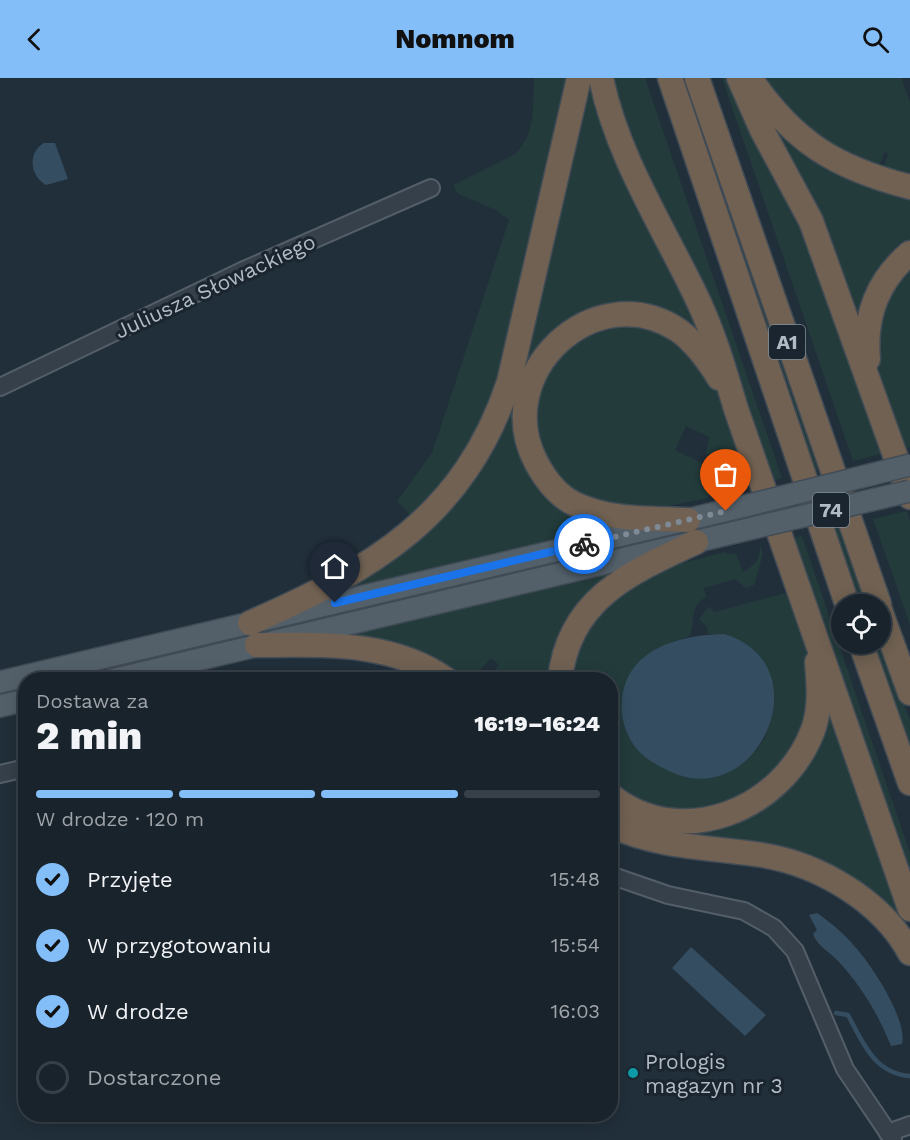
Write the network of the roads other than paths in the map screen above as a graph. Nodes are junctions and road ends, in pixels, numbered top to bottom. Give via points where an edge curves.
1 (579, 78) edge
2 (601, 78) edge
3 (670, 78) edge
4 (697, 78) edge
5 (739, 78) edge
6 (750, 78) edge
7 (910, 187) edge
8 (431, 188) dead end
9 (910, 253) edge
10 (0, 387) edge
11 (874, 393) junction
12 (736, 409) junction
13 (910, 465) edge
14 (910, 491) edge
15 (910, 497) edge
16 (692, 531) junction
17 (844, 594) edge
18 (876, 594) edge
19 (804, 602) junction
20 (254, 634) junction
21 (891, 640) edge
22 (865, 654) edge
23 (53, 672) edge
24 (137, 672) edge
25 (431, 672) edge
26 (561, 672) edge
27 (18, 679) edge
28 (0, 682) edge
29 (910, 693) edge
30 (18, 702) edge
31 (0, 706) edge
32 (18, 770) edge
33 (0, 774) edge
34 (910, 783) edge
35 (618, 799) edge
36 (618, 828) edge
37 (618, 878) edge
38 (910, 909) edge
39 (910, 953) edge
40 (910, 1125) edge
41 (891, 1136) edge

1 - 20 highway via 509,382 469,465 440,505 391,548
2 - 12 highway via 619,141 698,301 721,357
3 - 17 highway, A1
4 - 18 highway, A1
5 - 11 highway via 811,221
6 - 7 highway via 786,125 818,151 864,175
8 - 10 street, Juliusza Słowackiego via 242,271
9 - 11 highway via 890,272 872,304 866,338
11 - 15 highway
12 - 16 highway via 712,365 692,342 663,322 638,315 603,318 565,335 548,350 531,378 525,408 528,442 550,485 573,503 613,517
12 - 19 highway
13 - 16 main road, bridge via 745,506
14 - 16 main road, 74, bridge via 753,528
16 - 20 main road, 74
16 - 26 highway via 601,596 578,623
19 - 35 highway via 817,657 818,706 808,740 780,782 742,809 704,820 651,816
19 - 38 highway
20 - 23 main road, 74
20 - 24 main road, 74
20 - 25 highway via 356,646 398,656
21 - 29 highway
22 - 34 highway
27 - 28 main road, 74
30 - 31 main road
32 - 33 street
36 - 39 highway via 645,839 763,855 810,868 870,905
37 - 41 street via 669,895 744,911 774,928 795,951 845,1069
40 - 41 street

